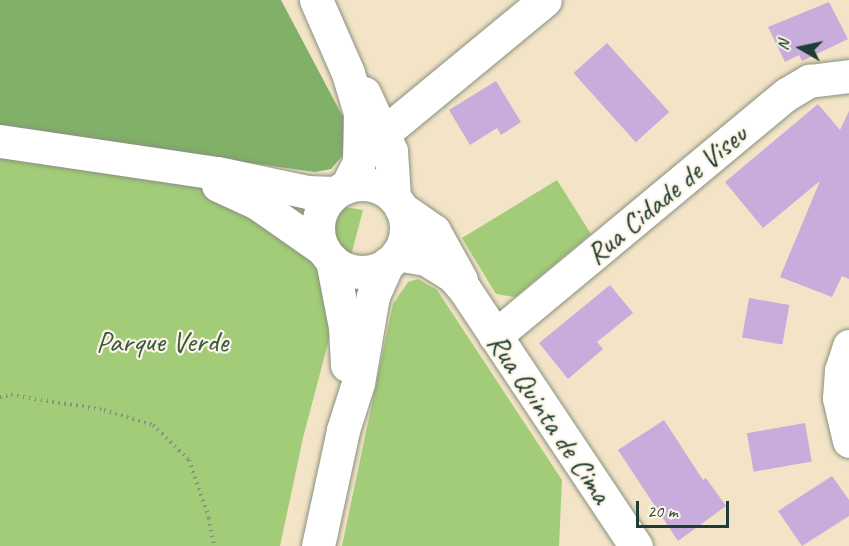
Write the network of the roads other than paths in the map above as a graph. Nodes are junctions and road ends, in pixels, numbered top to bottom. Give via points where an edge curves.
1 (316, 0) edge
2 (545, 0) edge
3 (348, 73) junction
4 (849, 76) edge
5 (385, 132) junction
6 (0, 141) edge
7 (169, 166) junction
8 (341, 190) junction
9 (397, 202) junction
10 (328, 255) junction
11 (393, 259) junction
12 (465, 290) junction
13 (495, 336) junction
14 (849, 346) edge
15 (343, 430) junction
16 (849, 441) edge
17 (318, 546) edge
18 (636, 546) edge

1 - 3 street
2 - 5 street
3 - 5 street
3 - 8 street via 362,127 359,162
4 - 13 street, Rua Cidade de Viseu via 809,81 787,94
5 - 9 street
6 - 7 street
7 - 8 street via 307,192
7 - 10 street via 257,203
8 - 9 street via 371,185
8 - 10 street via 326,202 318,226
9 - 11 street via 405,231
9 - 12 street, Rua Quinta de Cima via 434,231
10 - 11 street via 353,272 377,269
10 - 15 street via 348,359
11 - 12 street, Rua Quinta de Cima via 434,262
11 - 15 street via 373,296 358,383
12 - 13 street, Rua Quinta de Cima
13 - 18 street, Rua Quinta de Cima
14 - 16 street via 841,370 839,398
15 - 17 street

